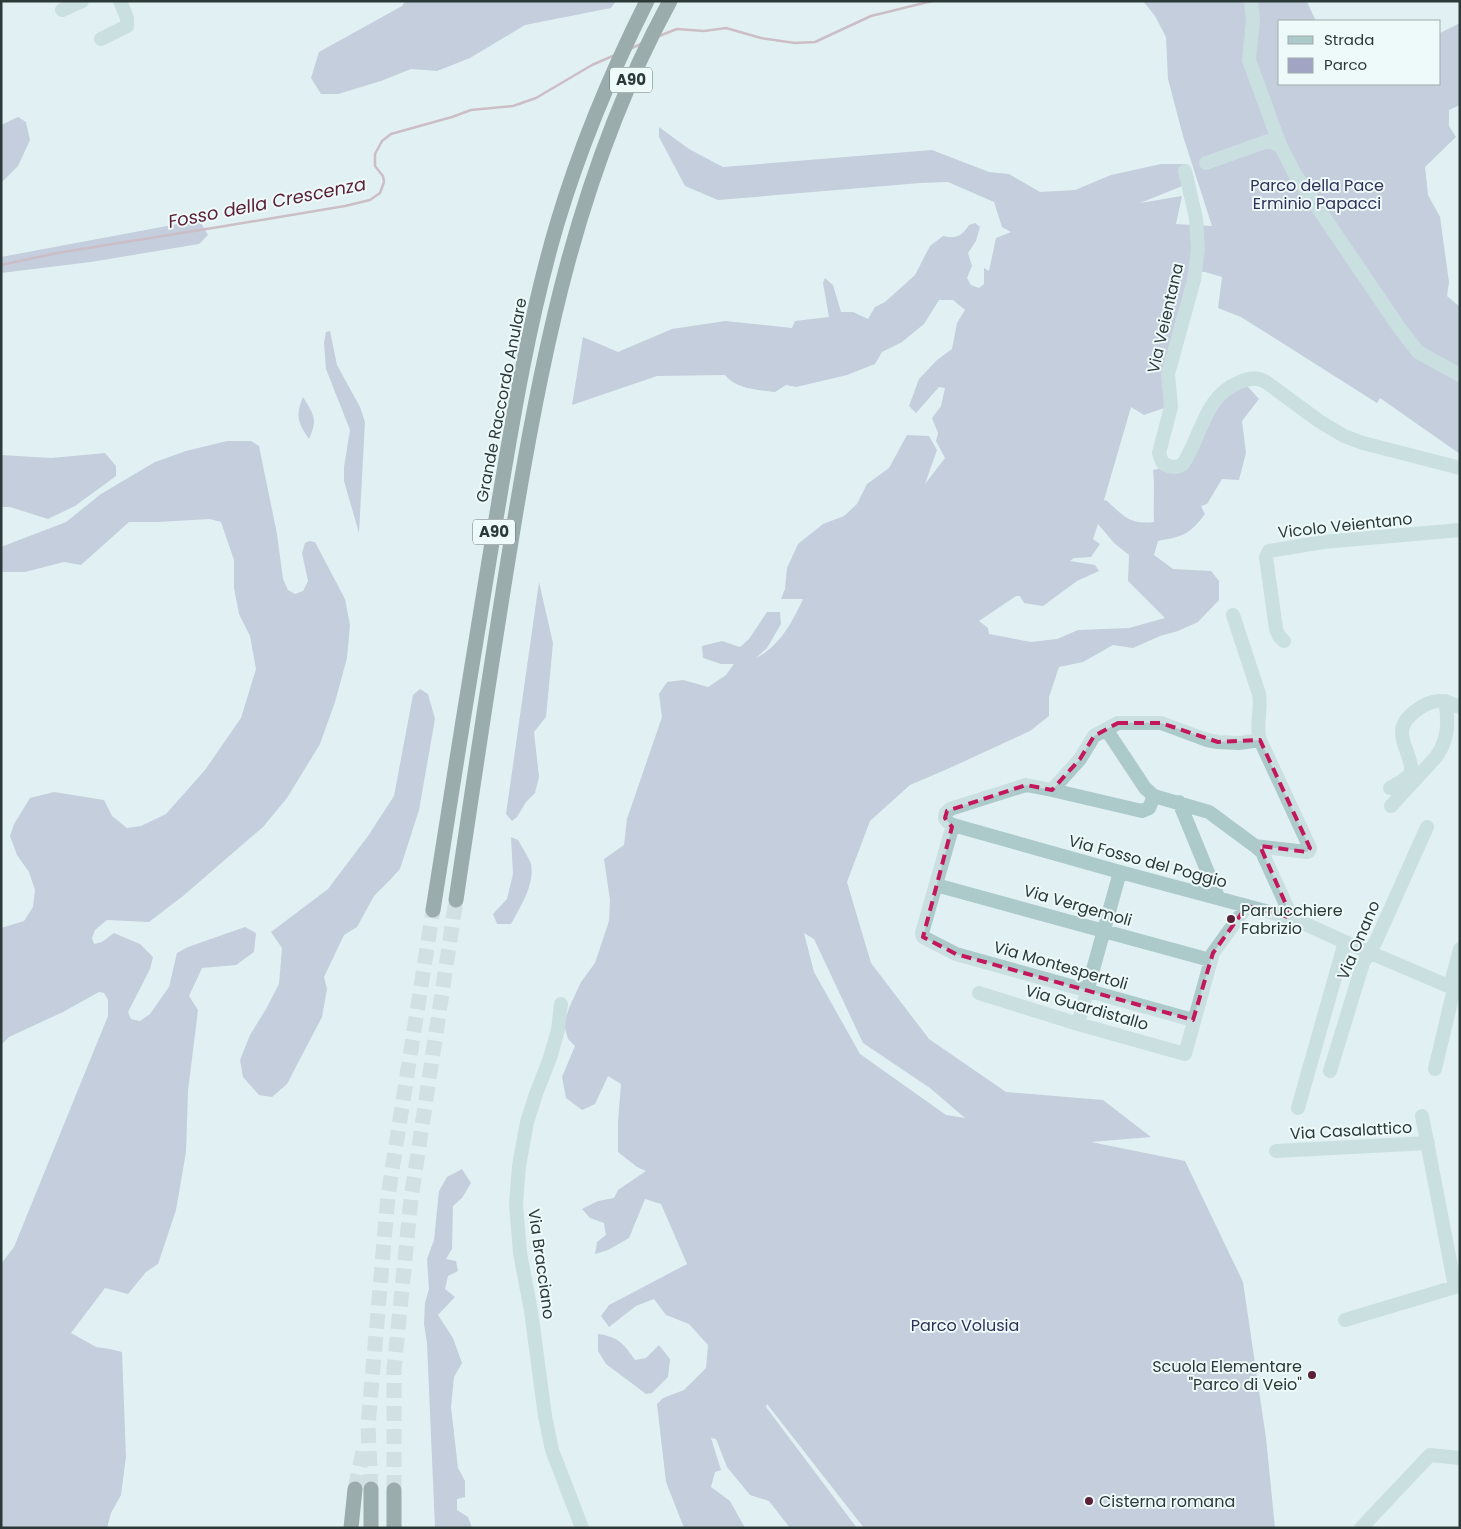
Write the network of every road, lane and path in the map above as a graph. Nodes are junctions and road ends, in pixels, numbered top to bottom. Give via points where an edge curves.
1 (82, 1) edge
2 (120, 1) edge
3 (647, 1) edge
4 (670, 1) edge
5 (1251, 1) edge
6 (62, 10) dead end
7 (101, 39) dead end
8 (1280, 145) junction
9 (1206, 163) dead end
10 (1185, 171) dead end
11 (1460, 375) edge
12 (1460, 468) edge
13 (1460, 530) edge
14 (1233, 615) dead end
15 (1284, 641) dead end
16 (1446, 701) junction
17 (1460, 707) edge
18 (1106, 729) junction
19 (1260, 740) junction
20 (1390, 788) dead end
21 (1052, 790) junction
22 (1154, 796) junction
23 (1178, 802) junction
24 (1391, 806) dead end
25 (949, 819) junction
26 (1427, 827) dead end
27 (1255, 846) junction
28 (1120, 872) junction
29 (936, 885) junction
30 (1218, 897) junction
31 (456, 900) tunnel mouth
32 (1247, 906) junction
33 (433, 910) tunnel mouth
34 (1292, 918) junction
35 (1104, 931) junction
36 (1344, 942) junction
37 (1460, 948) edge
38 (1370, 952) junction
39 (1210, 960) junction
40 (1455, 989) edge
41 (1087, 990) junction
42 (979, 993) dead end
43 (561, 1004) dead end
44 (1194, 1020) junction
45 (1078, 1024) junction
46 (1435, 1069) dead end
47 (1330, 1071) dead end
48 (1298, 1108) dead end
49 (1422, 1116) dead end
50 (1428, 1143) junction
51 (1276, 1151) dead end
52 (1454, 1254) edge
53 (1345, 1320) dead end
54 (1460, 1458) edge
55 (355, 1489) tunnel mouth
56 (371, 1489) tunnel mouth
57 (394, 1490) tunnel mouth
58 (351, 1528) edge
59 (371, 1528) edge
60 (394, 1528) edge
61 (582, 1528) edge
62 (1362, 1528) edge

1 - 6 street
2 - 7 street via 127,26
3 - 33 highway, Grande Raccordo Anulare / A90 via 610,80 579,158 550,249 500,499
4 - 31 highway, Grande Raccordo Anulare / A90 via 629,86 598,162 563,279 535,402
5 - 8 street via 1253,20 1249,60
8 - 9 street via 1268,141
8 - 11 street via 1295,174 1418,352
10 - 12 street, Via Veientana via 1196,218 1198,249 1194,280 1168,374 1171,407 1159,453 1162,462 1172,467 1183,464 1216,398 1228,387 1244,380 1260,379 1326,426 1354,440
13 - 15 street, Vicolo Veientano via 1323,542 1269,551 1266,557 1276,629
14 - 19 street via 1259,694 1257,730
16 - 17 street
16 - 20 street via 1426,705 1405,723 1402,734 1411,772
16 - 24 street via 1448,722 1442,747
18 - 19 street via 1120,722 1158,723 1207,740 1239,743
18 - 21 street via 1094,736 1080,759
18 - 22 street via 1145,788
19 - 27 street via 1310,848 1307,852
21 - 22 street via 1142,811 1149,808
21 - 25 street via 1026,785 950,809
22 - 23 street
23 - 27 street via 1212,814
23 - 30 street
25 - 28 street, Via Fosso del Poggio
25 - 29 street
26 - 38 street, Via Onano
27 - 34 street via 1266,859
28 - 30 street, Via Fosso del Poggio
28 - 35 street
29 - 35 street, Via Vergemoli
29 - 41 street, Via Montespertoli via 922,936 956,954
30 - 32 street, Via Fosso del Poggio
32 - 34 street, Via Fosso del Poggio
32 - 39 street
34 - 36 street, Via Fosso del Poggio
35 - 39 street, Via Vergemoli
35 - 41 street
36 - 38 street, Via Fosso del Poggio
36 - 48 street
37 - 40 street
38 - 40 street, Via Fosso del Poggio
38 - 47 street, Via Onano via 1363,963
39 - 44 street
40 - 46 street
41 - 44 street, Via Montespertoli
41 - 45 street
42 - 45 street, Via Guardistallo
43 - 61 street, Via Bracciano via 550,1058 527,1122 516,1204 520,1253 545,1416 552,1450
44 - 45 street, Via Guardistallo via 1185,1054
49 - 50 street
50 - 51 street, Via Casalattico
50 - 52 street
52 - 53 street via 1456,1287
54 - 62 street via 1430,1455
55 - 58 highway
56 - 59 highway
57 - 60 highway

